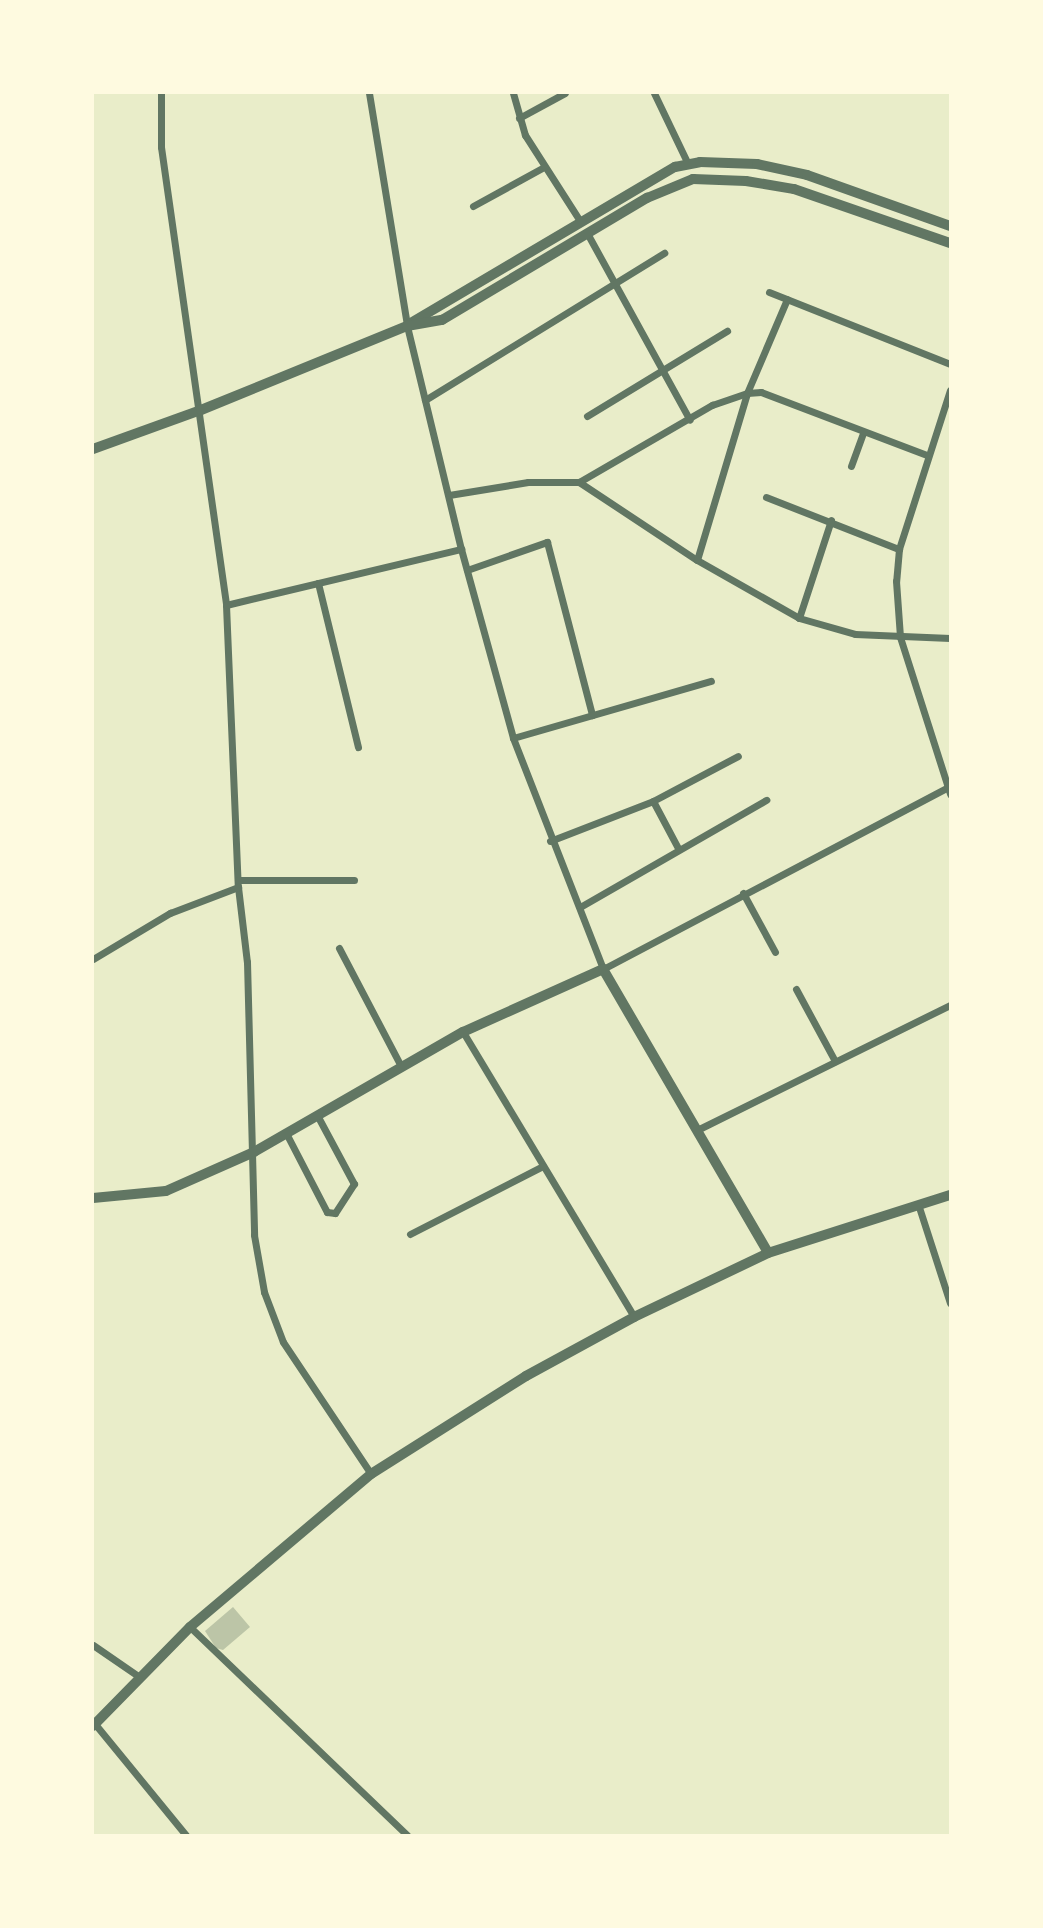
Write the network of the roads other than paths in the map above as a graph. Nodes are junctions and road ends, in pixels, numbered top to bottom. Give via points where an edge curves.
1 (161, 93) edge
2 (369, 93) edge
3 (513, 93) edge
4 (565, 93) edge
5 (656, 93) edge
6 (519, 118) junction
7 (688, 164) junction
8 (760, 165) junction
9 (544, 167) junction
10 (756, 182) junction
11 (473, 206) dead end
12 (580, 221) junction
13 (950, 226) edge
14 (587, 233) junction
15 (950, 243) edge
16 (664, 253) dead end
17 (613, 284) junction
18 (769, 292) dead end
19 (787, 299) junction
20 (407, 326) junction
21 (727, 331) dead end
22 (950, 364) edge
23 (660, 368) junction
24 (950, 390) edge
25 (747, 393) junction
26 (425, 400) junction
27 (201, 410) junction
28 (587, 416) dead end
29 (690, 420) junction
30 (863, 433) junction
31 (93, 449) edge
32 (927, 455) junction
33 (851, 466) dead end
34 (579, 482) junction
35 (449, 495) junction
36 (766, 497) dead end
37 (831, 520) junction
38 (461, 549) junction
39 (898, 549) junction
40 (697, 560) junction
41 (467, 570) junction
42 (318, 583) junction
43 (226, 605) junction
44 (799, 618) junction
45 (900, 637) junction
46 (950, 638) edge
47 (711, 681) dead end
48 (592, 715) junction
49 (513, 738) junction
50 (358, 747) dead end
51 (738, 755) dead end
52 (949, 791) edge
53 (766, 800) dead end
54 (653, 801) junction
55 (550, 841) junction
56 (678, 848) junction
57 (354, 880) dead end
58 (238, 884) junction
59 (743, 893) junction
60 (580, 907) junction
61 (339, 948) dead end
62 (775, 952) dead end
63 (93, 958) edge
64 (603, 969) junction
65 (796, 989) dead end
66 (950, 1004) edge
67 (463, 1032) junction
68 (835, 1061) junction
69 (401, 1066) junction
70 (317, 1115) junction
71 (697, 1130) junction
72 (286, 1133) junction
73 (254, 1152) junction
74 (543, 1166) junction
75 (950, 1195) edge
76 (93, 1198) edge
77 (918, 1204) junction
78 (410, 1234) dead end
79 (768, 1252) junction
80 (950, 1303) edge
81 (634, 1317) junction
82 (371, 1474) junction
83 (190, 1627) junction
84 (93, 1645) edge
85 (138, 1676) junction
86 (94, 1725) edge
87 (186, 1835) edge
88 (407, 1835) edge

1 - 27 street via 161,147
2 - 20 street
3 - 6 street
4 - 6 street
5 - 7 street
6 - 9 street
7 - 8 street
7 - 12 street
8 - 10 street
8 - 13 street via 807,175
9 - 11 street
9 - 12 street
10 - 14 street via 693,179 647,198
10 - 15 street via 794,189
12 - 20 street
14 - 17 street
14 - 20 street via 442,320
16 - 17 street
17 - 23 street
17 - 26 street
18 - 19 street
19 - 22 street
19 - 25 street
20 - 26 street
20 - 27 street
21 - 23 street
23 - 28 street
23 - 29 street
24 - 32 street
25 - 29 street via 729,397
25 - 30 street via 761,392
25 - 40 street
26 - 35 street
27 - 31 street
27 - 43 street
29 - 34 street
30 - 32 street
30 - 33 street
32 - 39 street
34 - 35 street via 528,482
34 - 40 street
35 - 38 street
36 - 37 street
37 - 39 street
37 - 44 street
38 - 41 street
38 - 42 street
39 - 45 street
40 - 44 street
41 - 48 street via 547,542
41 - 49 street
42 - 43 street
42 - 50 street
43 - 58 street
44 - 45 street via 855,634
45 - 46 street
45 - 52 street
47 - 48 street
48 - 49 street
49 - 55 street
51 - 54 street
52 - 59 street
53 - 56 street
54 - 55 street
54 - 56 street
55 - 60 street
56 - 60 street
57 - 58 street
58 - 63 street via 170,913
58 - 73 street via 247,962
59 - 62 street
59 - 64 street
60 - 64 street
61 - 69 street
64 - 67 street
64 - 71 street
65 - 68 street
66 - 68 street
67 - 69 street
67 - 74 street
68 - 71 street
69 - 70 street
70 - 72 street
70 - 72 street via 354,1184 335,1213 327,1212
71 - 79 street
72 - 73 street
73 - 76 street via 166,1191
73 - 82 street via 254,1235 264,1292 283,1342
74 - 78 street
74 - 81 street
75 - 77 street
77 - 79 street
77 - 80 street
79 - 81 street
81 - 82 street via 526,1376
82 - 83 street
83 - 85 street
83 - 88 street
84 - 85 street
85 - 86 street
86 - 87 street

